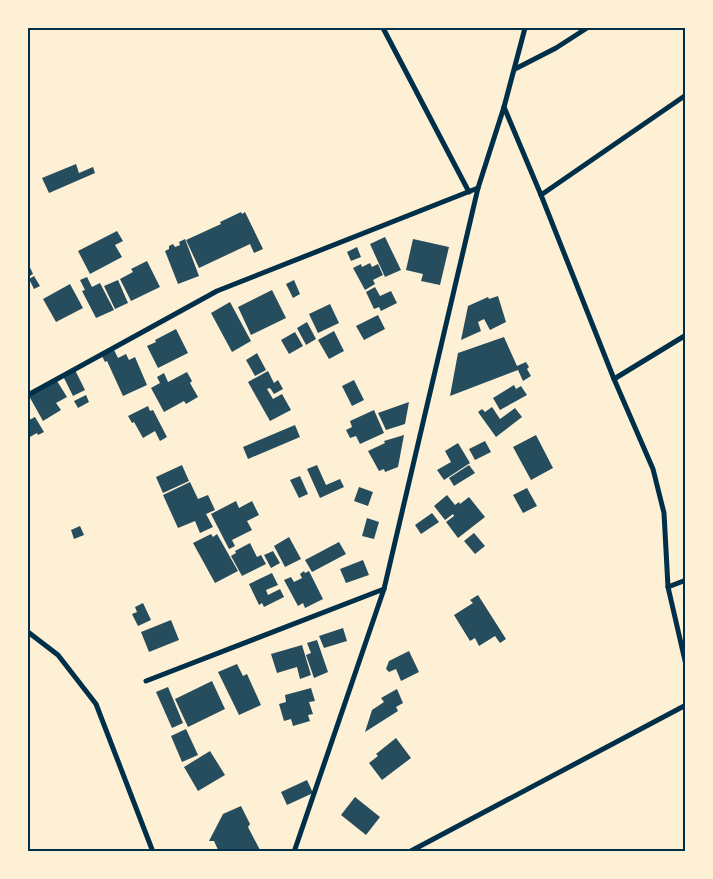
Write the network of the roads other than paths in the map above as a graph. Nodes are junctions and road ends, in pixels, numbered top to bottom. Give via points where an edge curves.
1 (383, 28) edge
2 (525, 28) edge
3 (587, 28) edge
4 (515, 69) junction
5 (686, 95) edge
6 (504, 108) junction
7 (478, 188) junction
8 (469, 192) junction
9 (541, 195) junction
10 (686, 335) edge
11 (614, 379) junction
12 (28, 395) edge
13 (686, 580) edge
14 (668, 587) junction
15 (384, 589) junction
16 (28, 632) edge
17 (686, 665) edge
18 (146, 681) dead end
19 (686, 705) edge
20 (153, 852) edge
21 (294, 852) edge
22 (409, 852) edge

1 - 8 street
2 - 4 street
3 - 4 street
4 - 6 street
5 - 9 street
6 - 7 street
6 - 9 street
7 - 8 street
7 - 15 street
8 - 12 street via 217,291
9 - 11 street
10 - 11 street
11 - 14 street via 653,470 664,513
13 - 14 street
14 - 17 street
15 - 18 street
15 - 21 street
16 - 20 street via 58,655 96,704
19 - 22 street

